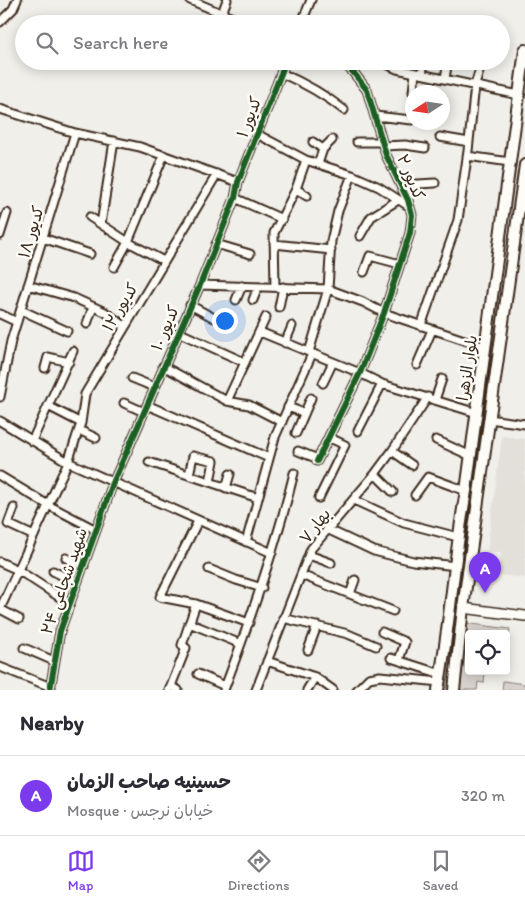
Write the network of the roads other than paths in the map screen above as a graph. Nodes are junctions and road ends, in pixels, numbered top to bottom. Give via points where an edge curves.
1 (16, 0) edge
2 (190, 0) edge
3 (227, 0) edge
4 (311, 0) edge
5 (222, 13) junction
6 (227, 15) edge
7 (305, 15) edge
8 (0, 22) edge
9 (525, 50) edge
10 (282, 70) edge
11 (351, 70) edge
12 (401, 70) edge
13 (420, 70) edge
14 (446, 70) edge
15 (479, 72) dead end
16 (281, 73) junction
17 (418, 74) junction
18 (445, 79) junction
19 (415, 85) edge
20 (474, 85) junction
21 (519, 95) junction
22 (0, 109) edge
23 (344, 110) dead end
24 (374, 116) junction
25 (405, 119) edge
26 (75, 133) junction
27 (257, 134) junction
28 (440, 137) dead end
29 (332, 140) dead end
30 (114, 142) junction
31 (313, 142) dead end
32 (357, 142) dead end
33 (469, 142) junction
34 (383, 144) junction
35 (425, 148) dead end
36 (324, 149) junction
37 (164, 155) junction
38 (467, 156) junction
39 (306, 160) junction
40 (510, 162) junction
41 (318, 164) junction
42 (525, 165) edge
43 (217, 174) junction
44 (352, 175) junction
45 (238, 182) junction
46 (435, 183) dead end
47 (401, 185) junction
48 (296, 189) junction
49 (307, 196) dead end
50 (235, 198) junction
51 (398, 200) junction
52 (410, 208) junction
53 (7, 213) dead end
54 (90, 218) dead end
55 (282, 219) junction
56 (101, 224) junction
57 (0, 235) edge
58 (360, 236) dead end
59 (43, 238) junction
60 (128, 242) junction
61 (216, 244) junction
62 (274, 244) junction
63 (331, 250) junction
64 (90, 254) dead end
65 (250, 254) dead end
66 (164, 261) junction
67 (400, 264) junction
68 (114, 267) dead end
69 (364, 272) dead end
70 (28, 285) junction
71 (200, 285) junction
72 (242, 286) junction
73 (258, 287) junction
74 (279, 287) junction
75 (328, 289) junction
76 (236, 300) dead end
77 (253, 300) dead end
78 (190, 305) junction
79 (93, 307) junction
80 (279, 307) dead end
81 (21, 310) junction
82 (384, 313) junction
83 (0, 314) edge
84 (266, 317) dead end
85 (214, 318) dead end
86 (17, 322) junction
87 (87, 324) dead end
88 (125, 326) junction
89 (292, 326) dead end
90 (421, 326) junction
91 (432, 330) junction
92 (67, 331) dead end
93 (178, 332) junction
94 (260, 332) junction
95 (285, 343) junction
96 (485, 347) junction
97 (74, 351) dead end
98 (311, 353) junction
99 (69, 362) junction
100 (244, 362) junction
101 (333, 362) junction
102 (417, 365) dead end
103 (163, 366) junction
104 (45, 368) dead end
105 (360, 373) junction
106 (132, 378) dead end
107 (442, 379) dead end
108 (322, 383) dead end
109 (382, 384) junction
110 (154, 387) junction
111 (0, 397) edge
112 (311, 398) dead end
113 (431, 398) junction
114 (227, 401) junction
115 (124, 403) dead end
116 (48, 406) junction
117 (288, 407) junction
118 (145, 408) junction
119 (304, 413) junction
120 (476, 413) junction
121 (489, 419) junction
122 (0, 421) edge
123 (282, 422) junction
124 (525, 424) edge
125 (80, 426) junction
126 (358, 431) dead end
127 (296, 433) dead end
128 (96, 438) dead end
129 (330, 438) junction
130 (436, 440) dead end
131 (32, 441) junction
132 (298, 451) dead end
133 (392, 452) junction
134 (269, 458) junction
135 (470, 460) junction
136 (68, 462) junction
137 (149, 462) dead end
138 (412, 465) dead end
139 (483, 467) junction
140 (294, 473) dead end
141 (230, 474) dead end
142 (375, 474) junction
143 (189, 475) junction
144 (0, 476) edge
145 (210, 482) junction
146 (112, 483) junction
147 (226, 488) junction
148 (466, 491) junction
149 (393, 492) dead end
150 (415, 495) dead end
151 (258, 498) junction
152 (319, 498) dead end
153 (354, 500) junction
154 (48, 505) junction
155 (14, 508) dead end
156 (198, 521) junction
157 (327, 529) junction
158 (96, 530) junction
159 (34, 536) junction
160 (458, 537) junction
161 (246, 542) junction
162 (272, 553) junction
163 (309, 555) junction
164 (66, 558) dead end
165 (0, 562) edge
166 (331, 563) dead end
167 (84, 566) junction
168 (456, 566) junction
169 (209, 569) dead end
170 (18, 570) junction
171 (53, 571) dead end
172 (301, 575) junction
173 (355, 580) dead end
174 (77, 583) junction
175 (0, 587) edge
176 (262, 588) junction
177 (9, 590) junction
178 (350, 594) junction
179 (70, 604) junction
180 (196, 604) junction
181 (463, 608) junction
182 (0, 609) edge
183 (393, 611) dead end
184 (525, 616) edge
185 (283, 618) junction
186 (18, 619) dead end
187 (189, 623) junction
188 (249, 623) junction
189 (317, 626) junction
190 (382, 632) dead end
191 (241, 644) junction
192 (376, 646) dead end
193 (24, 648) dead end
194 (308, 650) dead end
195 (391, 658) dead end
196 (54, 660) junction
197 (399, 660) junction
198 (267, 661) junction
199 (0, 667) edge
200 (198, 674) dead end
201 (315, 677) junction
202 (440, 682) edge
203 (225, 688) edge
204 (51, 689) edge
205 (173, 689) edge
206 (256, 690) edge
207 (307, 690) edge
208 (333, 690) edge
209 (357, 690) edge
210 (454, 690) edge

1 - 8 street via 13,9
2 - 5 street
3 - 5 street
4 - 7 street
5 - 6 street
9 - 21 main road, بلوار الزهرا
10 - 16 street, کدیور ۱
11 - 24 street, ۲ کدیور via 367,90
12 - 17 street
13 - 17 street
14 - 18 street
15 - 20 street
16 - 23 street via 314,88
16 - 27 street, کدیور ۱
17 - 18 street
17 - 19 street
18 - 20 street
20 - 21 street
20 - 33 street
21 - 40 main road, بلوار الزهرا
22 - 26 street
24 - 25 street
24 - 34 street, ۲ کدیور
26 - 30 street
26 - 59 street, کدیور ۱۸
27 - 39 street
27 - 45 street, کدیور ۱
28 - 33 street
29 - 36 street
30 - 37 street
30 - 56 street
31 - 36 street
32 - 34 street
33 - 38 street
34 - 35 street
34 - 47 street, ۲ کدیور
36 - 41 street
37 - 43 street
37 - 60 street
38 - 40 street
38 - 90 street via 458,220
39 - 41 street
39 - 48 street
40 - 96 main road, بلوار الزهرا
41 - 44 street
42 - 121 main road, بلوار الزهرا
43 - 45 street
43 - 66 street, کدیور ۱۲
44 - 51 street
44 - 63 street via 338,211
45 - 50 street, کدیور ۱۰
46 - 47 street
47 - 52 street, ۲ کدیور
48 - 49 street
48 - 55 street
50 - 55 street
50 - 61 street, کدیور ۱۰
51 - 52 street
51 - 58 street via 371,218
52 - 67 street, ۲ کدیور via 410,233
53 - 57 street
54 - 56 street
55 - 62 street via 274,232
56 - 60 street
59 - 64 street
59 - 70 street, کدیور ۱۸
60 - 66 street
60 - 68 street
61 - 65 street
61 - 71 street, کدیور ۱۰
62 - 63 street
62 - 74 street
63 - 75 street
66 - 88 street, کدیور ۱۲
67 - 69 street via 370,256
67 - 82 street, ۲ کدیور
70 - 79 street
70 - 81 street, کدیور ۱۸
71 - 72 street
71 - 78 street, کدیور ۱۰
72 - 73 street
72 - 76 street
73 - 74 street
73 - 77 street
74 - 75 street
74 - 80 street
75 - 82 street
75 - 98 street
78 - 85 street
78 - 93 street, کدیور ۱۰
79 - 87 street
79 - 88 street
81 - 86 street, کدیور ۱۸
81 - 92 street
82 - 90 street
82 - 105 street, ۲ کدیور
83 - 86 street
84 - 94 street
86 - 111 street, کدیور ۱۸
88 - 125 street, کدیور ۱۲ via 85,394
89 - 95 street
90 - 91 street
91 - 96 street
91 - 102 street
93 - 100 street
93 - 103 street, کدیور ۱۰
94 - 95 street
94 - 100 street
95 - 98 street
96 - 120 main road, بلوار الزهرا
97 - 99 street
98 - 101 street
98 - 117 street
99 - 104 street via 48,357
99 - 116 street
100 - 114 street
101 - 105 street
101 - 108 street
103 - 110 street, کدیور ۱۰
103 - 114 street
105 - 109 street
105 - 129 street, ۲ کدیور
106 - 110 street
107 - 113 street, بهار ۷
109 - 113 street
109 - 126 street
110 - 118 street, کدیور ۱۰
112 - 119 street
113 - 120 street
113 - 133 street, بهار ۷
114 - 123 street via 249,405
115 - 118 street
116 - 125 street
116 - 131 street
117 - 119 street
117 - 123 street
118 - 134 street
118 - 146 street, کدیور ۱۰
119 - 127 street
120 - 135 main road, بلوار الزهرا
121 - 124 street
121 - 139 main road, بلوار الزهرا
122 - 131 street
123 - 134 street
125 - 128 street
125 - 136 street, کدیور ۱۲
129 - 132 street, ۲ کدیور via 317,460
129 - 152 street via 345,445
130 - 135 street
131 - 136 street
133 - 138 street
133 - 142 street, بهار ۷
134 - 151 street
135 - 139 main road
135 - 148 main road, بلوار الزهرا
136 - 146 street
136 - 154 street, کدیور ۱۲
137 - 143 street
139 - 181 main road, بلوار الزهرا
140 - 162 street
141 - 147 street
142 - 149 street
142 - 153 street, بهار ۷
143 - 145 street
143 - 145 street via 192,456 214,461
144 - 154 street
145 - 147 street
146 - 156 street
146 - 158 street, شهید شجاعی ۲۴
147 - 151 street
148 - 150 street via 428,477
148 - 160 main road, بلوار الزهرا
151 - 161 street
153 - 157 street, بهار ۷
153 - 160 street via 404,523
154 - 158 street
154 - 159 street, کدیور ۱۲
155 - 159 street via 8,524
156 - 161 street
156 - 180 street via 160,597
157 - 163 street, بهار ۷
157 - 168 street via 374,551 413,561
158 - 167 street, شهید شجاعی ۲۴
159 - 170 street, کدیور ۱۲
160 - 168 main road, بلوار الزهرا
161 - 162 street
162 - 176 street
163 - 166 street
163 - 172 street, بهار ۷
164 - 167 street
165 - 170 street
167 - 174 street, شهید شجاعی ۲۴
168 - 202 main road, بلوار الزهرا
169 - 176 street
170 - 177 street, کدیور ۱۲
170 - 179 street
171 - 174 street
172 - 178 street
172 - 185 street, بهار ۷
173 - 178 street
174 - 179 street, شهید شجاعی ۲۴
175 - 177 street
176 - 188 street
177 - 182 street, کدیور ۱۲
178 - 183 street
179 - 196 street, شهید شجاعی ۲۴
180 - 187 street
180 - 188 street
181 - 184 street
181 - 210 main road, بلوار الزهرا
182 - 186 street
185 - 189 street
185 - 198 street, بهار ۷
187 - 191 street
187 - 205 street via 182,645 186,648
188 - 191 street
189 - 192 street
189 - 194 street
190 - 197 street via 406,642
191 - 203 street
193 - 196 street
195 - 197 street
196 - 204 street, شهید شجاعی ۲۴
197 - 202 street
198 - 201 street
198 - 206 street, بهار ۷
199 - 204 street
200 - 203 street
201 - 207 street
201 - 208 street
202 - 209 street via 380,676 369,678

